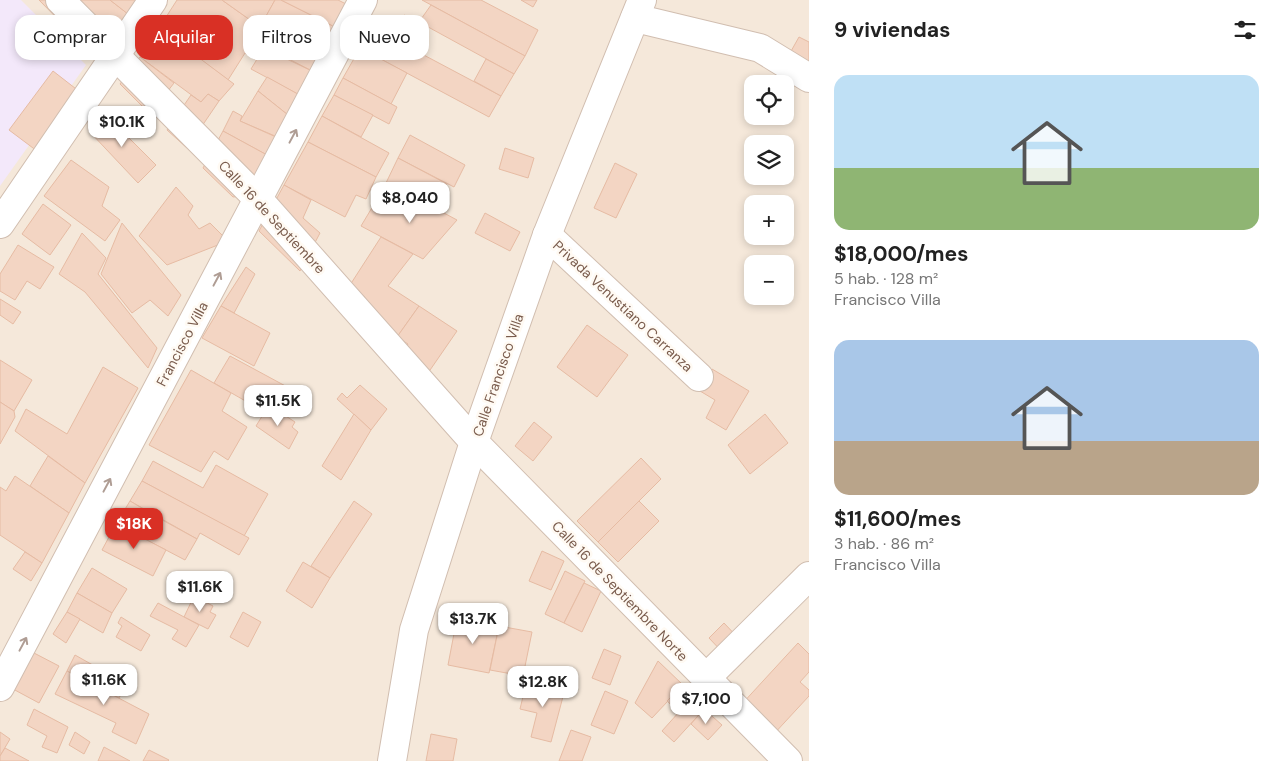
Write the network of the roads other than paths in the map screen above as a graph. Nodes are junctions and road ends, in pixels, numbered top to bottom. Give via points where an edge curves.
1 (60, 0) edge
2 (154, 0) edge
3 (364, 0) edge
4 (639, 9) edge
5 (75, 15) edge
6 (125, 43) edge
7 (113, 60) edge
8 (120, 60) edge
9 (809, 78) edge
10 (259, 200) junction
11 (0, 224) edge
12 (547, 235) junction
13 (699, 377) dead end
14 (474, 442) junction
15 (809, 576) edge
16 (706, 678) junction
17 (0, 686) edge
18 (392, 761) edge
19 (788, 761) edge

1 - 5 street, Calle 16 de Septiembre
2 - 6 street
10 -> 3 street, Francisco Villa
4 - 9 street via 760,48
4 - 12 street, Calle Francisco Villa
7 - 11 street
8 - 10 street, Calle 16 de Septiembre
10 - 14 street, Calle 16 de Septiembre
17 -> 10 street, Francisco Villa
12 - 13 street, Privada Venustiano Carranza
12 - 14 street, Calle Francisco Villa
14 - 16 street, Calle 16 de Septiembre Norte
14 - 18 street, Calle Francisco Villa via 414,630
15 - 16 street
16 - 19 street, Calle 16 de Septiembre Norte

